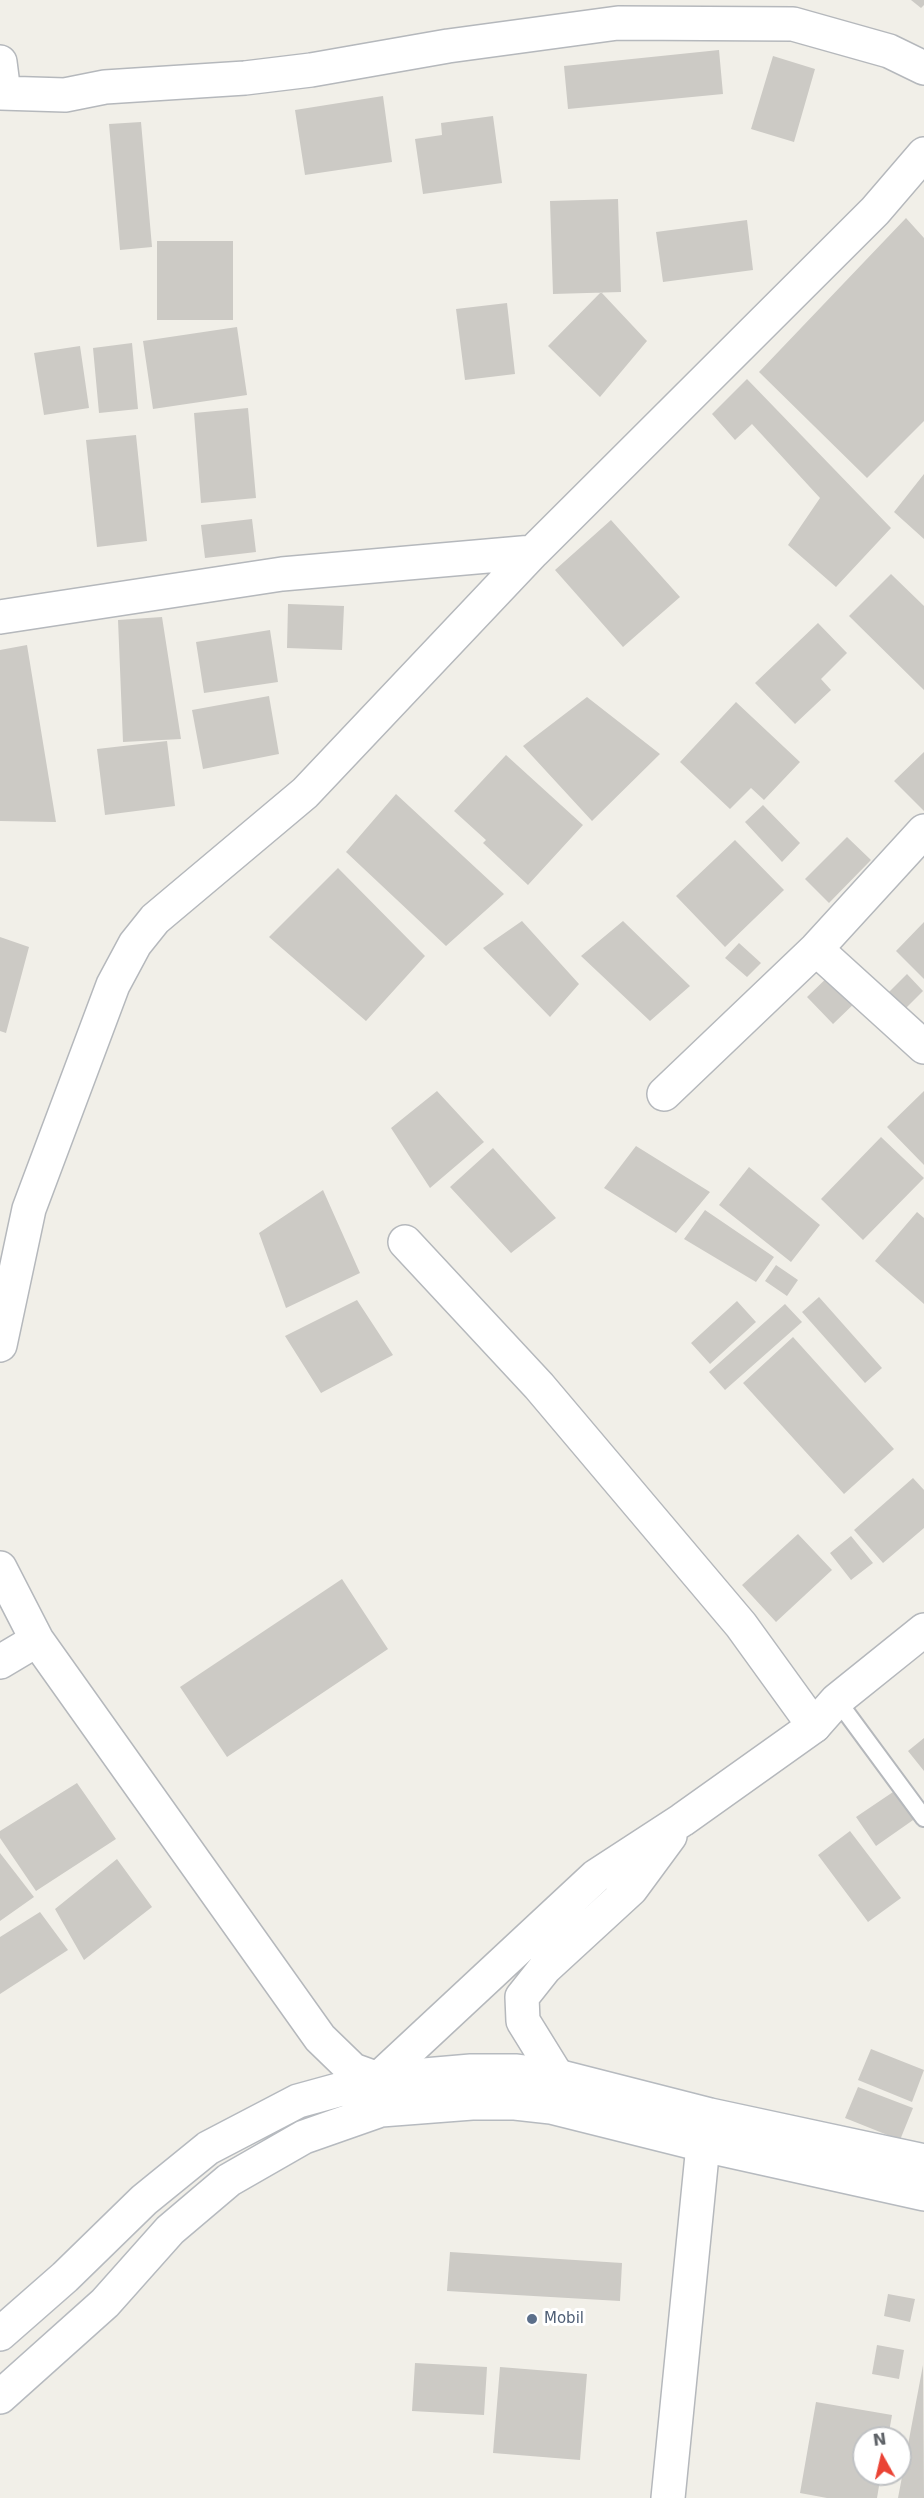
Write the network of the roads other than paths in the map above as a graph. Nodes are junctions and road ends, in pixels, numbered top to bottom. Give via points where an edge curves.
1 (616, 12) edge
2 (798, 12) edge
3 (924, 68) edge
4 (1, 83) edge
5 (924, 154) edge
6 (533, 552) junction
7 (0, 617) edge
8 (924, 831) edge
9 (816, 949) junction
10 (924, 1047) edge
11 (664, 1094) dead end
12 (405, 1242) dead end
13 (0, 1345) edge
14 (0, 1568) edge
15 (924, 1630) edge
16 (37, 1640) junction
17 (0, 1662) edge
18 (837, 1700) junction
19 (814, 1726) junction
20 (924, 1818) edge
21 (682, 1820) junction
22 (557, 2076) junction
23 (378, 2079) junction
24 (703, 2145) junction
25 (924, 2161) edge
26 (924, 2194) edge
27 (0, 2334) edge
28 (0, 2397) edge
29 (669, 2498) edge

1 - 2 street
1 - 4 street via 448,46 245,78 105,87 65,95
2 - 3 street
5 - 6 street via 875,211
6 - 7 street via 282,574
6 - 13 street via 305,793 155,919 135,944 113,985 28,1209
8 - 9 street
9 - 10 street
9 - 11 street
12 - 19 street via 539,1386 741,1625
14 - 16 street
15 - 18 street
16 - 17 street
16 - 23 street via 320,2038 353,2070
18 - 19 street
18 - 20 lane
19 - 21 street
21 - 22 street via 631,1889 545,1968 522,1997 523,2021
21 - 23 street via 596,1875
22 - 23 street via 471,2071
22 - 25 street via 710,2115
23 - 27 street via 298,2101 208,2148 144,2200
24 - 26 street
24 - 28 street via 551,2107 515,2103 381,2110 304,2137 229,2180 170,2230 105,2303
24 - 29 street

